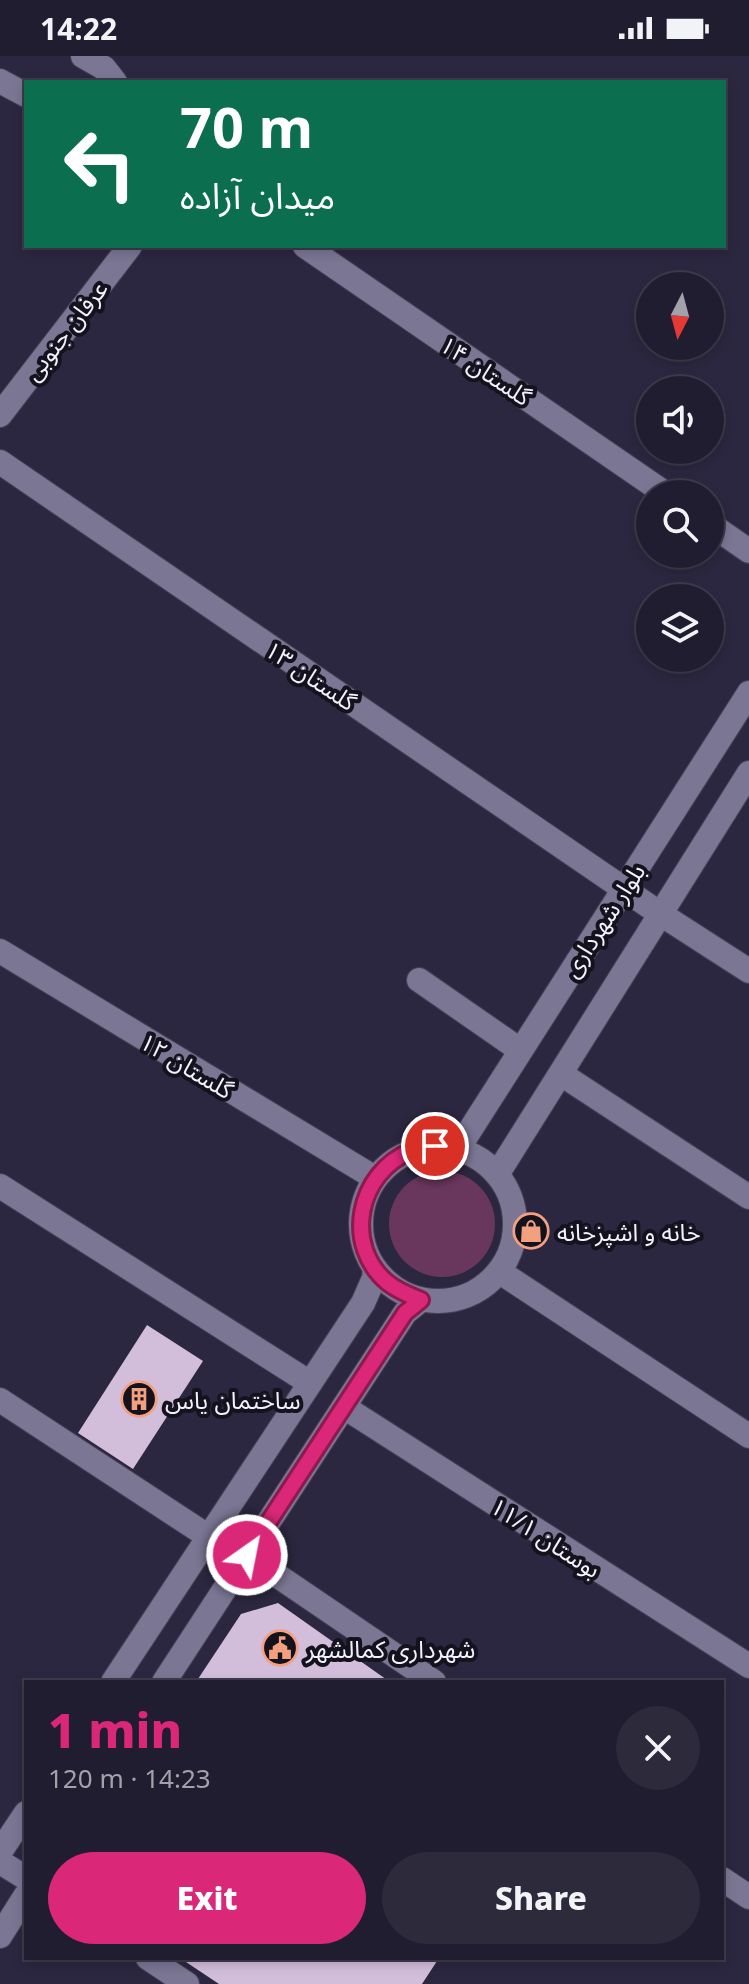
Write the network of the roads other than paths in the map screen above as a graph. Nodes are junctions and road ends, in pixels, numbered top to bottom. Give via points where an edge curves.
1 (83, 56) edge
2 (113, 80) edge
3 (0, 81) edge
4 (24, 94) edge
5 (128, 248) edge
6 (308, 248) edge
7 (0, 415) edge
8 (0, 462) edge
9 (646, 480) edge
10 (724, 534) edge
11 (749, 551) edge
12 (749, 693) edge
13 (749, 773) edge
14 (623, 889) junction
15 (659, 913) junction
16 (0, 951) edge
17 (749, 971) edge
18 (419, 980) dead end
19 (520, 1050) junction
20 (561, 1074) junction
21 (458, 1149) junction
22 (498, 1173) junction
23 (375, 1178) junction
24 (0, 1186) edge
25 (749, 1197) edge
26 (375, 1269) junction
27 (500, 1272) junction
28 (421, 1300) junction
29 (310, 1383) junction
30 (0, 1400) edge
31 (344, 1407) junction
32 (749, 1436) edge
33 (209, 1537) junction
34 (247, 1555) junction
35 (749, 1666) edge
36 (114, 1680) edge
37 (165, 1680) edge
38 (431, 1680) edge
39 (24, 1816) edge
40 (0, 1852) edge
41 (0, 1862) edge
42 (24, 1877) edge
43 (724, 1880) edge
44 (749, 1897) edge
45 (24, 1898) edge
46 (0, 1936) edge
47 (151, 1960) edge
48 (187, 1984) edge

1 - 2 street
3 - 4 street
5 - 7 street, عرفان جنوبی
6 - 9 street, گلستان ۱۴
8 - 14 street, گلستان ۱۳
10 - 11 street
12 - 14 street, بلوار شهرداری
13 - 15 street, بلوار شهرداری
14 - 15 street, گلستان ۱۳
14 - 19 street, بلوار شهرداری
15 - 17 street, گلستان ۱۳
15 - 20 street, بلوار شهرداری
16 - 23 street, گلستان ۱۲
18 - 19 street
19 - 21 street, بلوار شهرداری
20 - 22 street, بلوار شهرداری
20 - 25 street
21 - 22 street
21 - 23 street via 412,1151
22 - 27 street via 509,1191 516,1233
23 - 26 street via 361,1214 363,1242
24 - 29 street
26 - 28 street via 403,1293
26 - 29 street via 363,1303
27 - 28 street via 473,1294
27 - 32 street
28 - 31 street via 405,1313
29 - 33 street
30 - 33 street
31 - 34 street
31 - 35 street, بوستان ۱۱/۱
33 - 36 street
34 - 37 street
34 - 38 street
39 - 40 street
41 - 42 street
43 - 44 street
45 - 46 street
47 - 48 street

